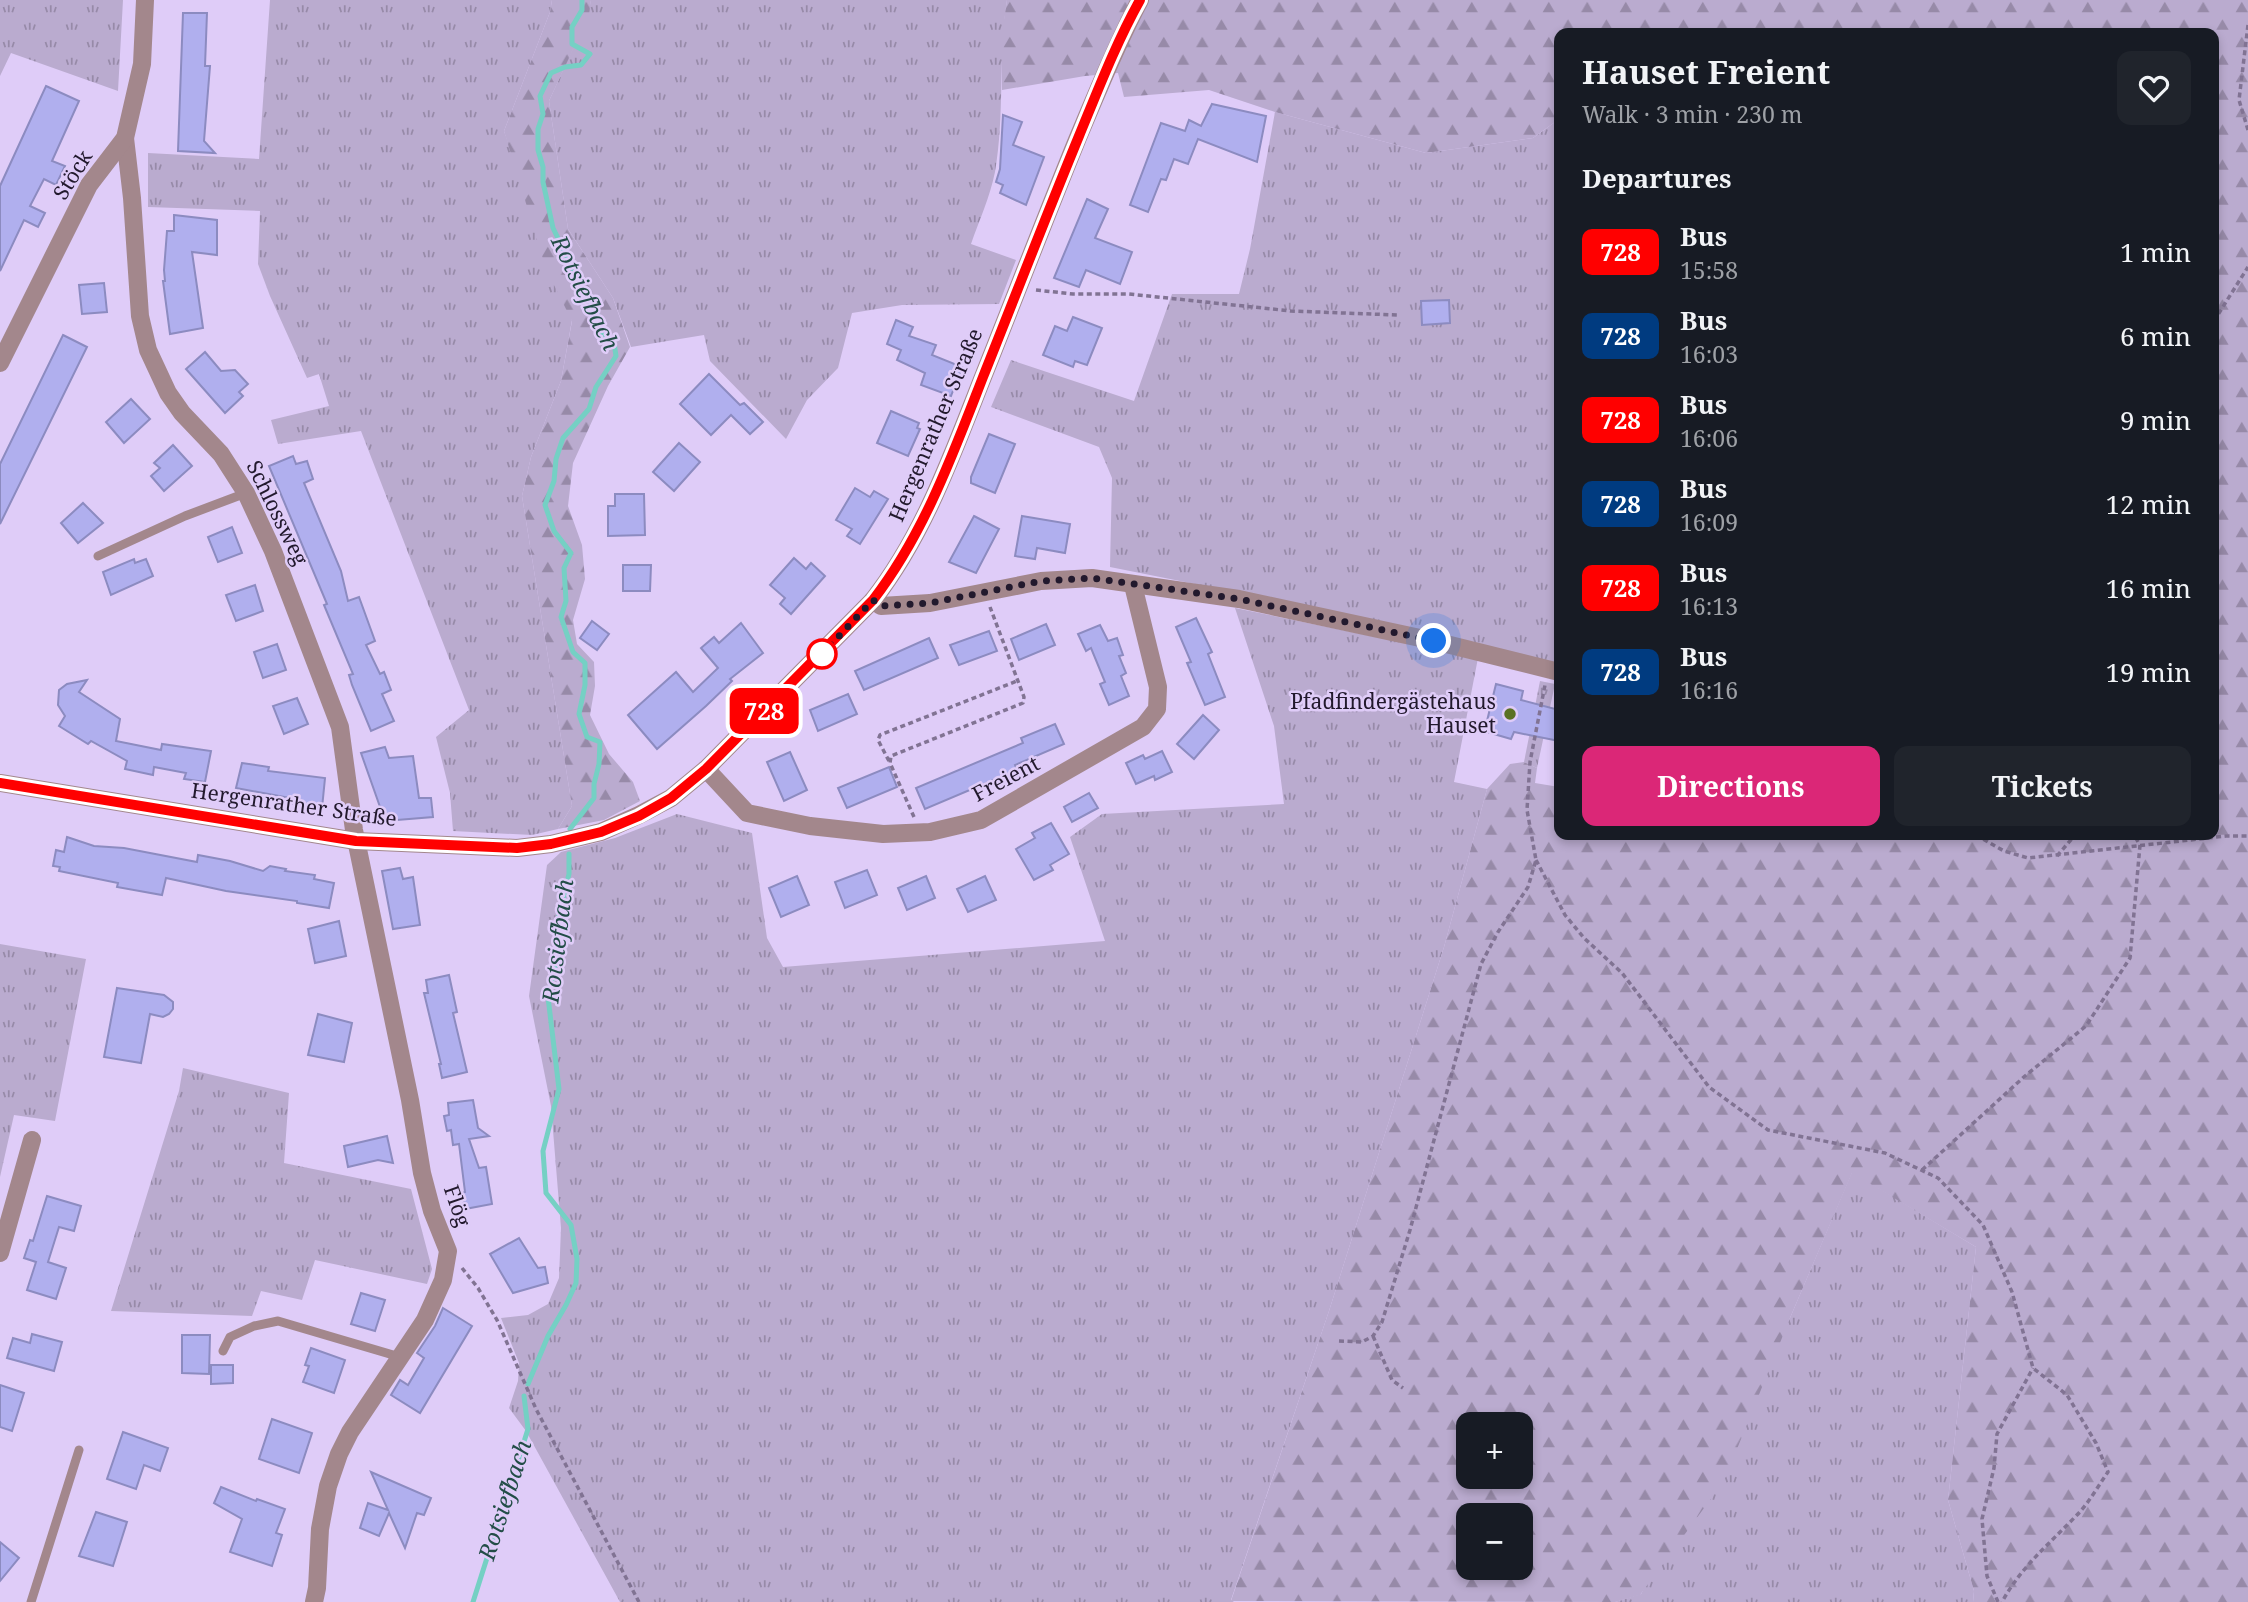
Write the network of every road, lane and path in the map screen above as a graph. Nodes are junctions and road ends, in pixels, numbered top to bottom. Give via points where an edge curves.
1 (145, 0) edge
2 (1140, 1) edge
3 (2248, 25) edge
4 (2248, 130) edge
5 (125, 138) junction
6 (2248, 267) edge
7 (1019, 286) junction
8 (2219, 313) edge
9 (1396, 315) dead end
10 (0, 363) edge
11 (246, 493) junction
12 (99, 555) dead end
13 (1132, 585) junction
14 (985, 592) junction
15 (873, 600) junction
16 (1553, 671) edge
17 (1017, 681) junction
18 (890, 763) junction
19 (706, 769) junction
20 (0, 783) edge
21 (920, 832) junction
22 (2219, 836) edge
23 (2248, 836) edge
24 (1985, 840) edge
25 (2070, 840) edge
26 (2137, 840) edge
27 (2183, 840) edge
28 (356, 841) junction
29 (2140, 845) junction
30 (2056, 856) junction
31 (1535, 860) junction
32 (32, 1140) dead end
33 (1921, 1170) junction
34 (448, 1251) junction
35 (0, 1253) edge
36 (1373, 1336) junction
37 (1339, 1341) dead end
38 (223, 1350) dead end
39 (400, 1357) junction
40 (2033, 1368) junction
41 (1403, 1388) dead end
42 (79, 1450) dead end
43 (31, 1602) edge
44 (314, 1602) edge
45 (639, 1602) edge
46 (2000, 1602) edge

1 - 5 street, Stöck via 142,64
2 - 7 street, Hergenrather Straße via 1109,64
3 - 4 path via 2239,100
5 - 10 street, Stöck via 89,185
5 - 11 street, Schlossweg via 140,316 148,350 168,393 221,454
6 - 8 path
7 - 9 path via 1291,311
7 - 15 street, Hergenrather Straße via 925,518
11 - 12 lane
11 - 28 street, Schlossweg via 274,551 341,727
13 - 14 street via 1092,578 1041,581
13 - 16 street via 1239,599
13 - 21 street, Freient via 1158,687 1157,709 1143,727 981,820
14 - 15 street via 930,603 881,606
14 - 17 path
15 - 19 street, Hergenrather Straße
16 - 31 path via 1530,762 1527,810
17 - 18 path via 1023,703 891,756
17 - 18 path via 880,735 877,740
18 - 21 path
19 - 21 street, Freient via 747,813 822,828 883,834
19 - 28 street, Hergenrather Straße via 671,798 639,816 601,832 551,844 517,848
20 - 28 street, Hergenrather Straße
22 - 23 path
24 - 30 path via 2028,858
25 - 30 path
26 - 29 path
27 - 29 path
28 - 34 street, Flög via 422,1173
29 - 30 path
29 - 33 path via 2130,958 2086,1026
31 - 33 path via 1564,915 1622,974 1709,1087 1768,1130 1885,1153
31 - 36 path via 1528,887 1481,964 1410,1230 1382,1322
32 - 35 street
33 - 40 path via 1938,1178 1983,1224 2012,1292
34 - 39 street, Flög via 443,1280 425,1320
34 - 45 path via 497,1320 536,1409
36 - 37 path via 1362,1342
36 - 41 path via 1392,1380
38 - 39 lane via 230,1337 278,1321
39 - 44 street, Flög via 350,1432 328,1486
40 - 46 path via 1997,1434 1983,1519 1987,1576
40 - 46 path via 2067,1395 2108,1472 2079,1514 2035,1556
42 - 43 lane

